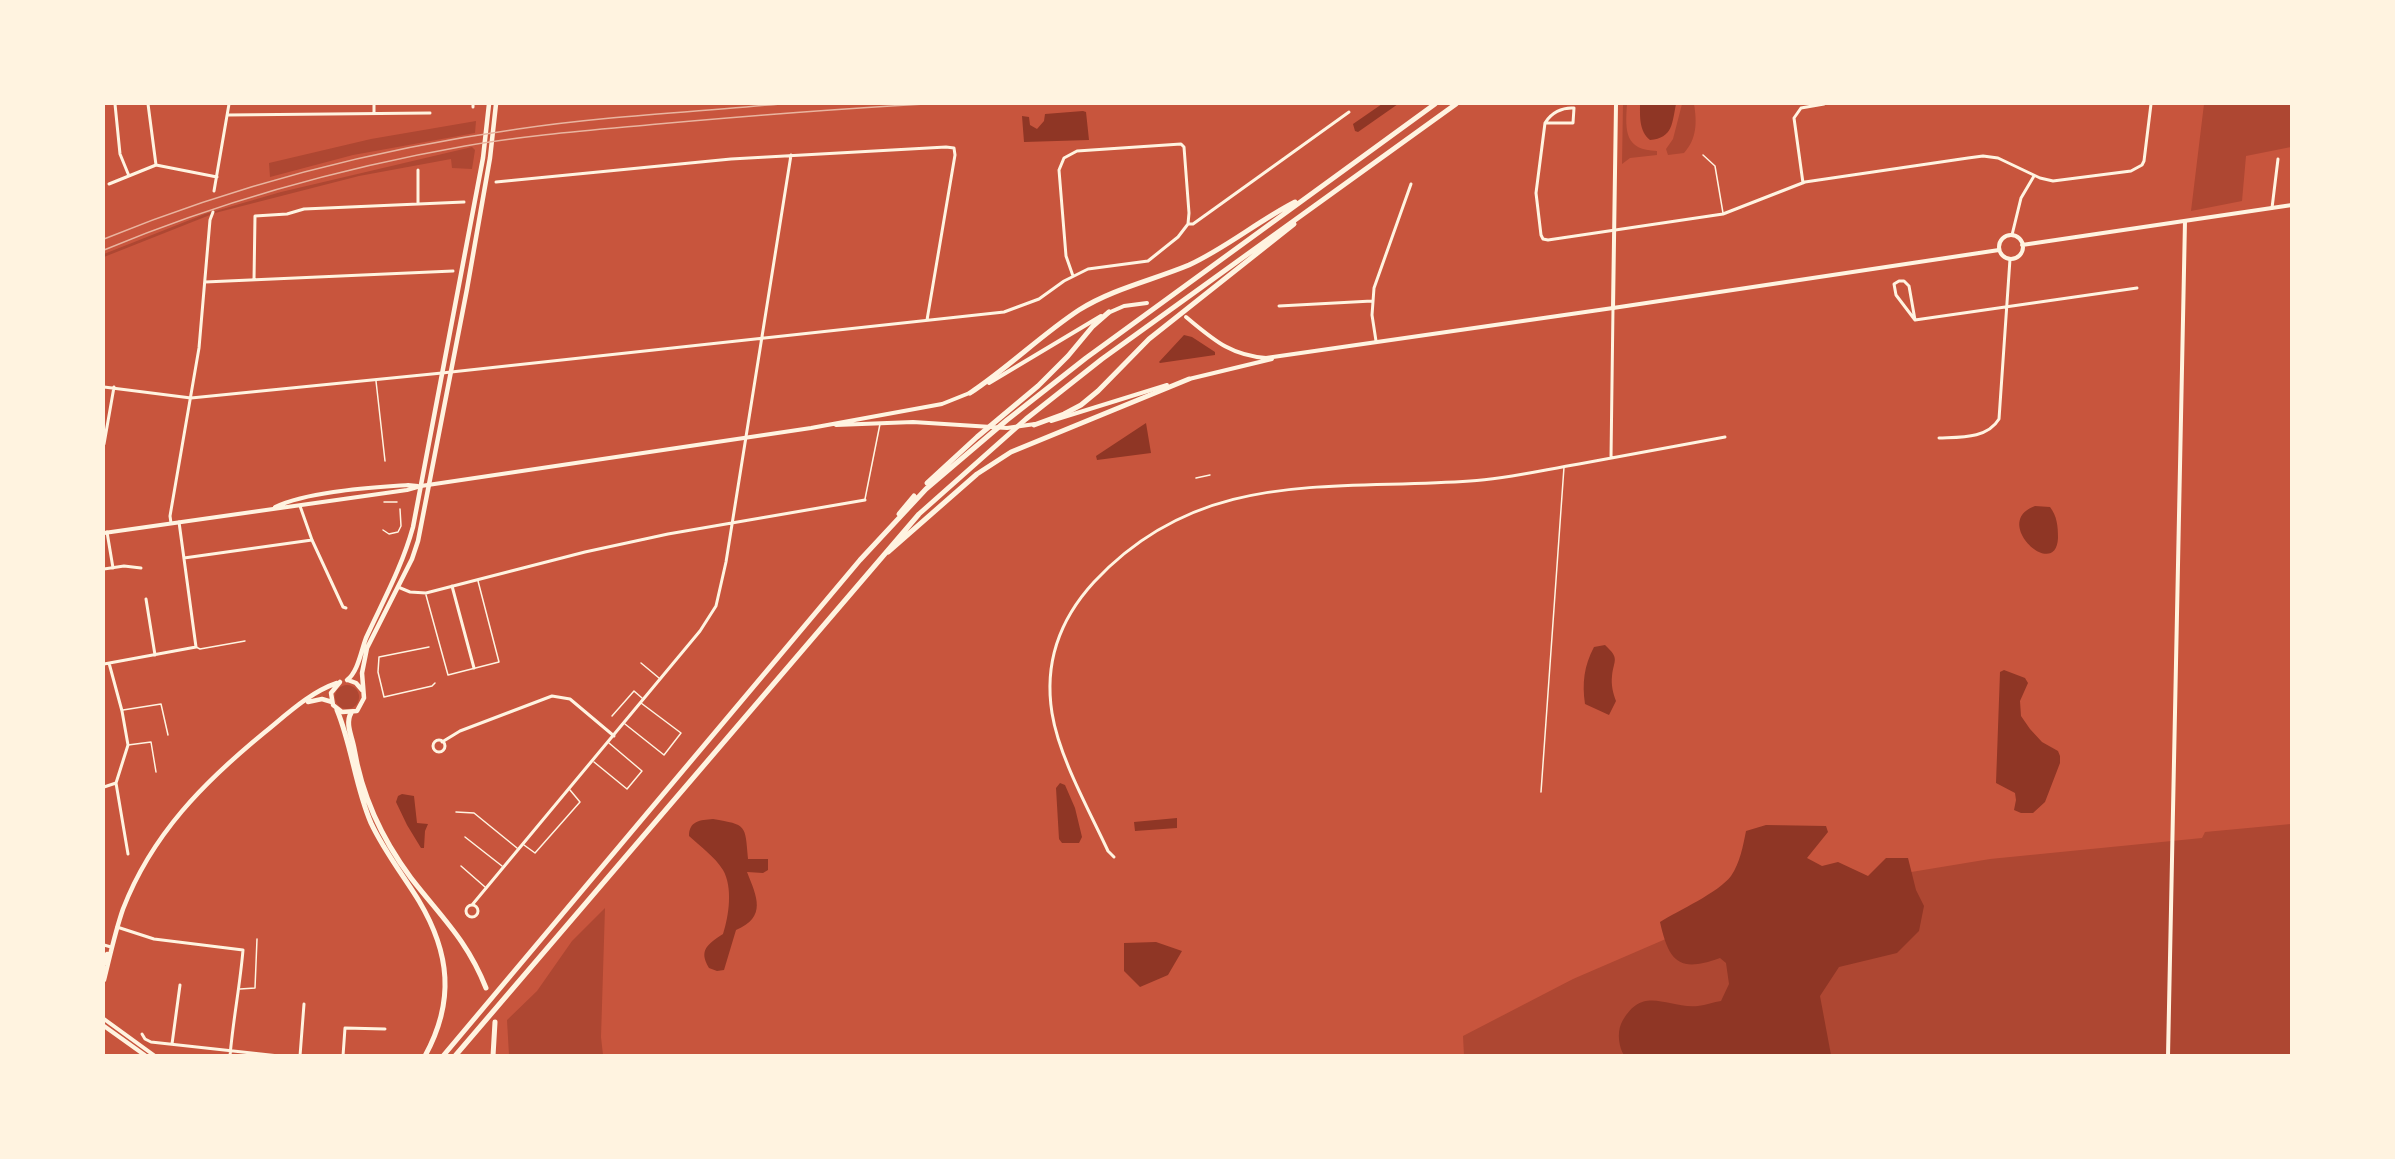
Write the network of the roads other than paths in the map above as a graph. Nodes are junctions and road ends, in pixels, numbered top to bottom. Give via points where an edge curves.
1 (115, 104) edge
2 (148, 104) edge
3 (229, 104) edge
4 (374, 104) edge
5 (489, 104) edge
6 (496, 104) edge
7 (1435, 104) edge
8 (1456, 104) edge
9 (1616, 104) edge
10 (1824, 104) edge
11 (2151, 104) edge
12 (1349, 112) dead end
13 (374, 113) junction
14 (430, 113) dead end
15 (228, 115) junction
16 (1545, 123) junction
17 (791, 155) junction
18 (1703, 155) dead end
19 (2278, 159) dead end
20 (156, 165) junction
21 (418, 170) dead end
22 (129, 176) junction
23 (2034, 176) junction
24 (217, 177) junction
25 (496, 182) dead end
26 (1803, 183) junction
27 (109, 184) dead end
28 (1411, 184) dead end
29 (214, 191) dead end
30 (1312, 193) junction
31 (464, 202) dead end
32 (418, 204) junction
33 (2292, 206) edge
34 (1312, 208) junction
35 (2272, 208) junction
36 (213, 212) dead end
37 (1723, 214) junction
38 (2185, 221) junction
39 (1188, 224) junction
40 (1615, 231) junction
41 (2012, 235) junction
42 (2022, 245) junction
43 (1999, 250) junction
44 (2010, 259) junction
45 (453, 271) dead end
46 (1073, 276) junction
47 (254, 280) junction
48 (205, 282) junction
49 (2137, 288) dead end
50 (1372, 301) junction
51 (1147, 303) dead end
52 (1279, 306) dead end
53 (2007, 307) junction
54 (1613, 308) junction
55 (1109, 312) junction
56 (1186, 317) dead end
57 (927, 320) junction
58 (1915, 320) junction
59 (762, 338) junction
60 (1376, 341) junction
61 (1290, 355) junction
62 (451, 372) junction
63 (442, 373) junction
64 (1189, 379) junction
65 (375, 380) junction
66 (104, 387) edge
67 (114, 387) junction
68 (970, 393) junction
69 (191, 398) junction
70 (880, 422) junction
71 (1034, 425) junction
72 (818, 427) junction
73 (745, 438) junction
74 (1725, 438) dead end
75 (1939, 438) dead end
76 (104, 444) edge
77 (1611, 458) junction
78 (385, 461) dead end
79 (1564, 466) junction
80 (1210, 475) dead end
81 (1196, 478) dead end
82 (430, 484) junction
83 (421, 486) junction
84 (865, 500) joint
85 (384, 502) dead end
86 (397, 502) dead end
87 (300, 506) junction
88 (272, 508) junction
89 (400, 509) dead end
90 (179, 522) junction
91 (732, 522) junction
92 (171, 523) junction
93 (383, 530) dead end
94 (888, 530) junction
95 (105, 532) edge
96 (312, 540) junction
97 (184, 558) junction
98 (877, 560) junction
99 (113, 568) junction
100 (141, 568) dead end
101 (104, 569) edge
102 (477, 580) junction
103 (452, 586) junction
104 (398, 587) junction
105 (426, 593) junction
106 (146, 599) dead end
107 (346, 608) dead end
108 (245, 641) dead end
109 (196, 647) junction
110 (429, 647) dead end
111 (155, 655) junction
112 (109, 663) junction
113 (641, 663) dead end
114 (104, 664) edge
115 (474, 668) junction
116 (661, 679) junction
117 (347, 680) junction
118 (340, 682) junction
119 (435, 683) dead end
120 (362, 690) junction
121 (643, 701) junction
122 (332, 702) junction
123 (304, 703) junction
124 (337, 710) junction
125 (122, 711) junction
126 (351, 713) junction
127 (612, 716) dead end
128 (624, 724) junction
129 (168, 735) dead end
130 (614, 735) junction
131 (442, 742) dead end
132 (609, 742) junction
133 (128, 746) junction
134 (593, 761) junction
135 (156, 772) dead end
136 (116, 783) junction
137 (104, 787) edge
138 (569, 790) junction
139 (1541, 792) dead end
140 (456, 812) dead end
141 (465, 837) dead end
142 (523, 844) junction
143 (518, 849) junction
144 (128, 854) dead end
145 (1114, 857) dead end
146 (461, 866) dead end
147 (503, 868) junction
148 (486, 887) junction
149 (472, 906) junction
150 (117, 927) junction
151 (257, 939) dead end
152 (104, 945) edge
153 (111, 946) junction
154 (104, 963) edge
155 (104, 980) edge
156 (180, 985) dead end
157 (486, 988) dead end
158 (240, 990) junction
159 (304, 1004) dead end
160 (104, 1019) edge
161 (495, 1022) dead end
162 (104, 1026) edge
163 (386, 1029) dead end
164 (142, 1034) dead end
165 (172, 1044) junction
166 (230, 1053) edge
167 (146, 1056) edge
168 (155, 1056) edge
169 (279, 1056) edge
170 (300, 1056) edge
171 (343, 1056) edge
172 (425, 1056) edge
173 (443, 1056) edge
174 (455, 1056) edge
175 (493, 1056) edge
176 (2168, 1056) edge

1 - 22 street via 120,154
2 - 20 street
3 - 15 street
4 - 13 street
5 - 63 main road via 483,158
6 - 62 main road via 490,158
7 - 30 highway
8 - 34 highway
9 - 40 main road
10 - 26 street via 1801,108 1794,118
11 - 23 street via 2144,161 2136,170 2067,181
12 - 39 street
13 - 14 street
13 - 15 street
15 - 24 street
16 - 16 street via 1564,107 1574,108 1573,123
16 - 40 street via 1536,206 1540,236 1548,240
17 - 25 street
17 - 57 street via 954,148
17 - 59 street
18 - 37 lane via 1715,166
19 - 35 street
20 - 22 street
20 - 24 street
21 - 32 street
22 - 27 street
23 - 26 street via 2007,161 1983,156
23 - 41 street via 2017,210
24 - 29 street
26 - 37 street
28 - 50 street
30 - 68 highway via 1218,250 1081,309
30 - 94 highway via 1007,420 927,489
31 - 32 street
32 - 47 street via 304,208 287,214 255,216
33 - 35 main road
34 - 71 highway via 1149,339 1081,405
34 - 98 highway via 1102,359 1026,419 919,514
35 - 38 main road
36 - 48 street
37 - 40 street
38 - 42 main road
38 - 176 main road
39 - 46 street via 1148,261 1108,265
39 - 46 street via 1181,144 1071,153 1059,170 1066,256
40 - 54 main road
41 - 42 main road
41 - 43 main road via 2004,238
42 - 44 main road via 2021,253
43 - 44 main road
43 - 54 main road
44 - 53 street
45 - 47 street
46 - 57 street via 1039,299 1004,312
47 - 48 street
48 - 69 street
49 - 53 street
50 - 52 street
50 - 60 street
51 - 55 main road
53 - 58 street
53 - 75 street via 1999,419 1983,433
54 - 60 main road
54 - 77 street
55 - 68 main road
55 - 94 highway via 1038,386 902,508
56 - 61 main road via 1236,352 1266,358
57 - 59 street
58 - 58 street via 1909,286 1904,281 1894,284 1896,295
59 - 62 street
59 - 73 street
60 - 61 main road
61 - 64 main road
62 - 63 street
62 - 82 main road
63 - 65 street
63 - 83 main road
64 - 71 main road
64 - 98 highway via 1011,452 977,474
65 - 69 street
65 - 78 lane
66 - 67 street
67 - 69 street
67 - 76 street
68 - 72 main road via 942,405
69 - 92 street
70 - 71 main road via 1007,428
70 - 72 main road
70 - 84 lane
72 - 73 main road
73 - 82 main road
73 - 91 street
74 - 77 street
77 - 79 street
79 - 139 lane
79 - 145 street via 1472,481 1301,488 1250,494 1207,507 1166,526 1105,570 1078,599 1060,633 1052,663 1050,694 1063,751
80 - 81 lane
82 - 83 main road
82 - 104 main road via 418,540
83 - 87 main road
83 - 88 main road via 331,494
83 - 117 main road via 402,563
84 - 91 street
85 - 86 lane
87 - 88 main road
87 - 96 street
88 - 90 main road
89 - 93 lane via 398,532 389,534
90 - 92 main road
90 - 97 street
91 - 102 street
91 - 116 street via 716,606
92 - 95 main road
94 - 173 highway
95 - 99 street
96 - 97 street
96 - 107 street
97 - 109 street
98 - 174 highway
99 - 100 street
99 - 101 street
102 - 103 street
102 - 115 lane via 499,662
103 - 105 street
103 - 115 street
104 - 105 street
104 - 120 main road via 367,648
105 - 115 lane via 448,675
106 - 111 street
108 - 109 lane
109 - 111 street
110 - 119 lane via 379,657 378,672 384,698
111 - 112 street
112 - 114 street
112 - 125 street
113 - 116 lane
116 - 121 street
117 - 118 main road
117 - 120 main road
118 - 122 main road via 332,691
118 - 123 main road
120 - 126 main road via 362,704
121 - 127 lane via 634,691
121 - 128 street
121 - 128 lane via 681,733 664,755
122 - 123 main road via 322,699
122 - 124 main road
123 - 150 main road via 215,775 175,818 139,873
124 - 126 main road
124 - 172 highway via 373,826 438,939 446,979 445,997 435,1037
125 - 129 lane via 161,704
125 - 133 street
126 - 157 highway via 348,722 358,772 378,826 411,878 468,949
128 - 130 street
130 - 131 street via 570,699 552,696 460,731
130 - 132 street
132 - 134 street
132 - 134 lane via 642,771 627,789
133 - 135 lane via 151,742
133 - 136 street
134 - 138 street
136 - 137 street
136 - 144 street
138 - 142 street
138 - 142 lane via 580,802 535,853
140 - 143 lane via 474,813
141 - 147 lane
142 - 143 street
143 - 147 street
146 - 148 lane
147 - 148 street
148 - 149 street
149 - 149 street via 466,910 470,917 478,912
150 - 153 main road
150 - 158 street via 154,939 243,950
151 - 158 lane via 255,988
152 - 153 street
153 - 154 main road
153 - 155 main road
156 - 165 street
158 - 166 street
159 - 170 street
160 - 168 main road
161 - 175 highway
162 - 167 main road
163 - 171 street via 345,1028
164 - 165 street via 151,1042
165 - 166 street
166 - 169 street

